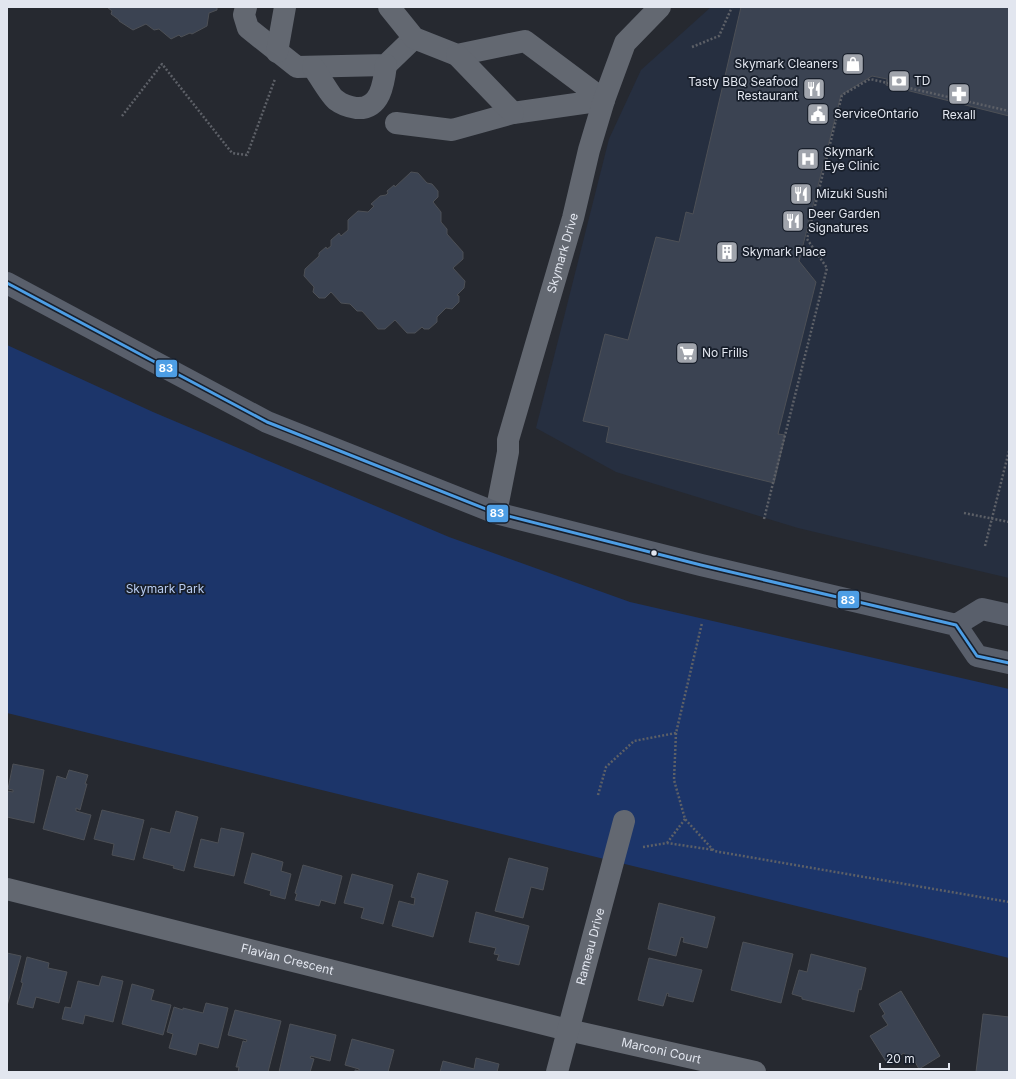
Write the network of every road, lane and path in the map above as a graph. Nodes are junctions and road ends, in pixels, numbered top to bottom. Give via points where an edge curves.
1 (246, 7) edge
2 (285, 7) edge
3 (389, 7) edge
4 (660, 7) edge
5 (732, 7) edge
6 (414, 38) junction
7 (692, 47) dead end
8 (280, 54) junction
9 (457, 55) junction
10 (386, 65) junction
11 (313, 67) junction
12 (604, 100) junction
13 (1009, 111) edge
14 (513, 113) junction
15 (122, 116) dead end
16 (396, 123) dead end
17 (7, 283) edge
18 (1009, 451) edge
19 (964, 512) dead end
20 (496, 513) junction
21 (764, 519) dead end
22 (992, 519) junction
23 (1009, 522) edge
24 (986, 546) dead end
25 (1009, 615) edge
26 (702, 623) dead end
27 (956, 625) junction
28 (1009, 663) edge
29 (676, 733) junction
30 (598, 795) dead end
31 (685, 819) junction
32 (624, 821) dead end
33 (667, 843) junction
34 (643, 847) dead end
35 (714, 850) junction
36 (7, 889) edge
37 (1009, 902) edge
38 (568, 1030) junction
39 (557, 1072) edge
40 (755, 1072) edge

1 - 8 street via 244,15 248,28
2 - 8 street
3 - 6 street
4 - 12 street, Skymark Drive via 625,43
5 - 7 path via 719,36
6 - 9 street
6 - 10 street
8 - 11 street via 297,67
8 - 15 path via 247,155 232,153 162,64
9 - 12 street via 525,41
9 - 14 street
10 - 11 street
10 - 11 street via 383,87 375,101 363,108 351,107 336,100
12 - 14 street
12 - 20 street, Skymark Drive via 573,218 508,440
13 - 21 path via 870,79 842,95 807,239 827,268
14 - 16 street via 452,130
17 - 20 main road via 267,422
18 - 22 path
19 - 22 path
20 - 27 main road via 708,567
22 - 23 path
22 - 24 path
25 - 27 main road via 982,609
26 - 29 path
27 - 28 main road via 977,656
29 - 30 path via 634,740 606,767
29 - 31 path via 674,780
31 - 33 path
31 - 35 path
32 - 38 street, Rameau Drive
33 - 34 path
33 - 35 path
35 - 37 path
36 - 38 street, Flavian Crescent
38 - 39 street, Rameau Drive
38 - 40 street, Marconi Court

